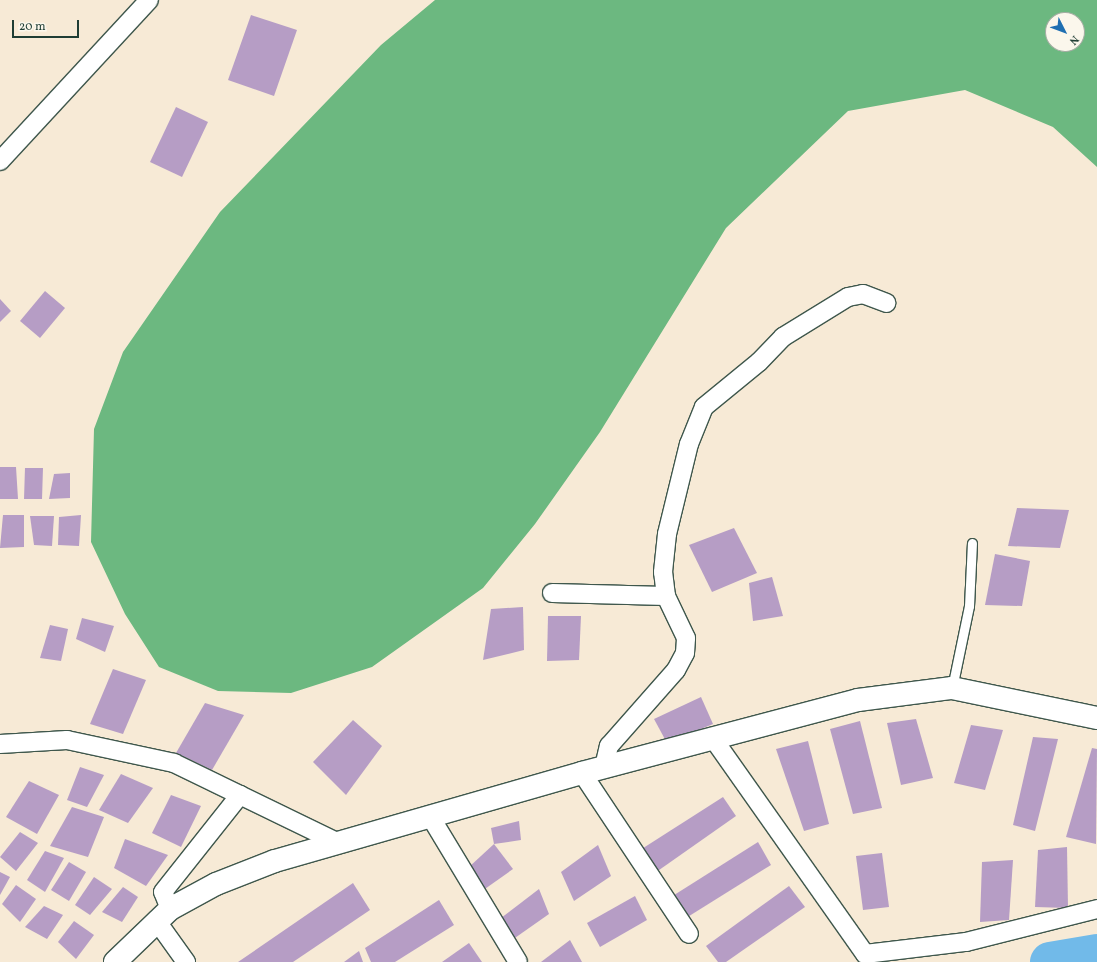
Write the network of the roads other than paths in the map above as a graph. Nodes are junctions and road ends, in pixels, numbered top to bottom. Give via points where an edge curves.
1 (149, 0) edge
2 (0, 161) edge
3 (886, 303) dead end
4 (972, 543) dead end
5 (552, 593) dead end
6 (666, 596) junction
7 (952, 688) junction
8 (1097, 718) edge
9 (712, 737) junction
10 (0, 744) edge
11 (604, 767) junction
12 (582, 773) junction
13 (240, 795) junction
14 (430, 816) junction
15 (339, 843) junction
16 (1097, 909) edge
17 (163, 915) junction
18 (689, 934) dead end
19 (115, 962) edge
20 (186, 962) edge
21 (518, 962) edge

1 - 2 street
3 - 6 street via 863,294 848,297 783,337 704,408 688,444 667,534 663,572
4 - 7 lane via 969,606
5 - 6 street
6 - 11 street via 686,638 685,653 676,670 609,746
7 - 8 street
7 - 9 street via 858,700
9 - 11 street
9 - 16 street via 865,954 966,942
10 - 13 street via 67,740 174,763
11 - 12 street
12 - 14 street
12 - 18 street
13 - 15 street
13 - 17 street via 163,892
14 - 15 street
14 - 21 street
15 - 17 street via 216,884
17 - 19 street
17 - 20 street

